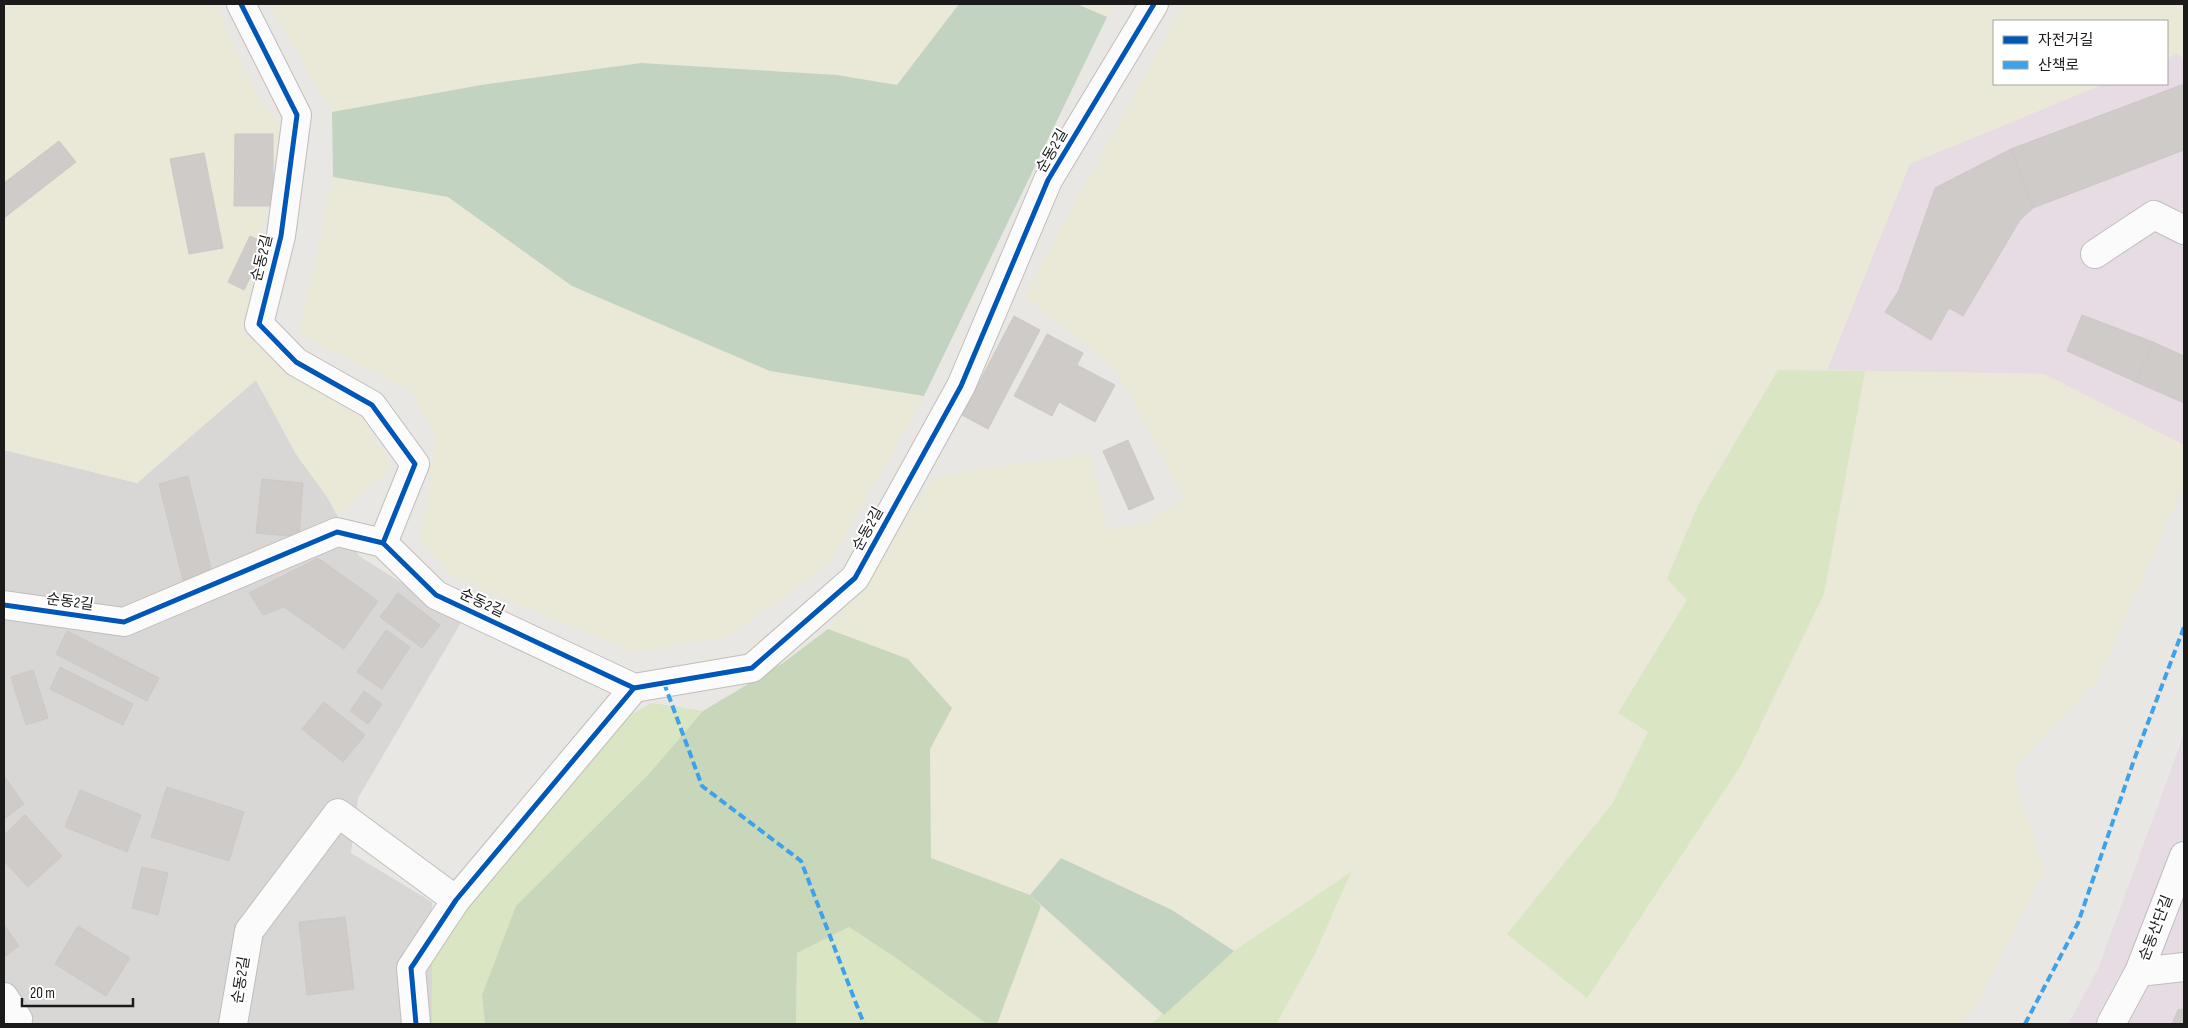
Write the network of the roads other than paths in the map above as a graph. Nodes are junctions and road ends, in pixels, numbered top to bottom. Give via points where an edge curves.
1 (242, 4) edge
2 (1154, 4) edge
3 (2184, 230) edge
4 (2096, 254) dead end
5 (383, 543) junction
6 (4, 605) edge
7 (634, 688) junction
8 (2184, 856) edge
9 (456, 900) junction
10 (2184, 967) edge
11 (2139, 972) junction
12 (4, 997) edge
13 (15, 1024) edge
14 (233, 1024) edge
15 (416, 1024) edge
16 (2111, 1024) edge

1 - 5 street, 순동2길 via 297,115 281,236 259,324 296,362 372,405 415,464
2 - 7 street, 순동2길 via 1048,180 960,386 855,578 752,668
3 - 4 street via 2154,215
5 - 6 street, 순동2길 via 337,532 124,622
5 - 7 street, 순동2길 via 436,595
7 - 9 street
8 - 11 street, 순동산단길
9 - 14 street, 순동2길 via 338,813 249,931
9 - 15 street via 411,968
10 - 11 street, 순동산단길
11 - 16 street, 순동산단길
12 - 13 street via 18,1019

